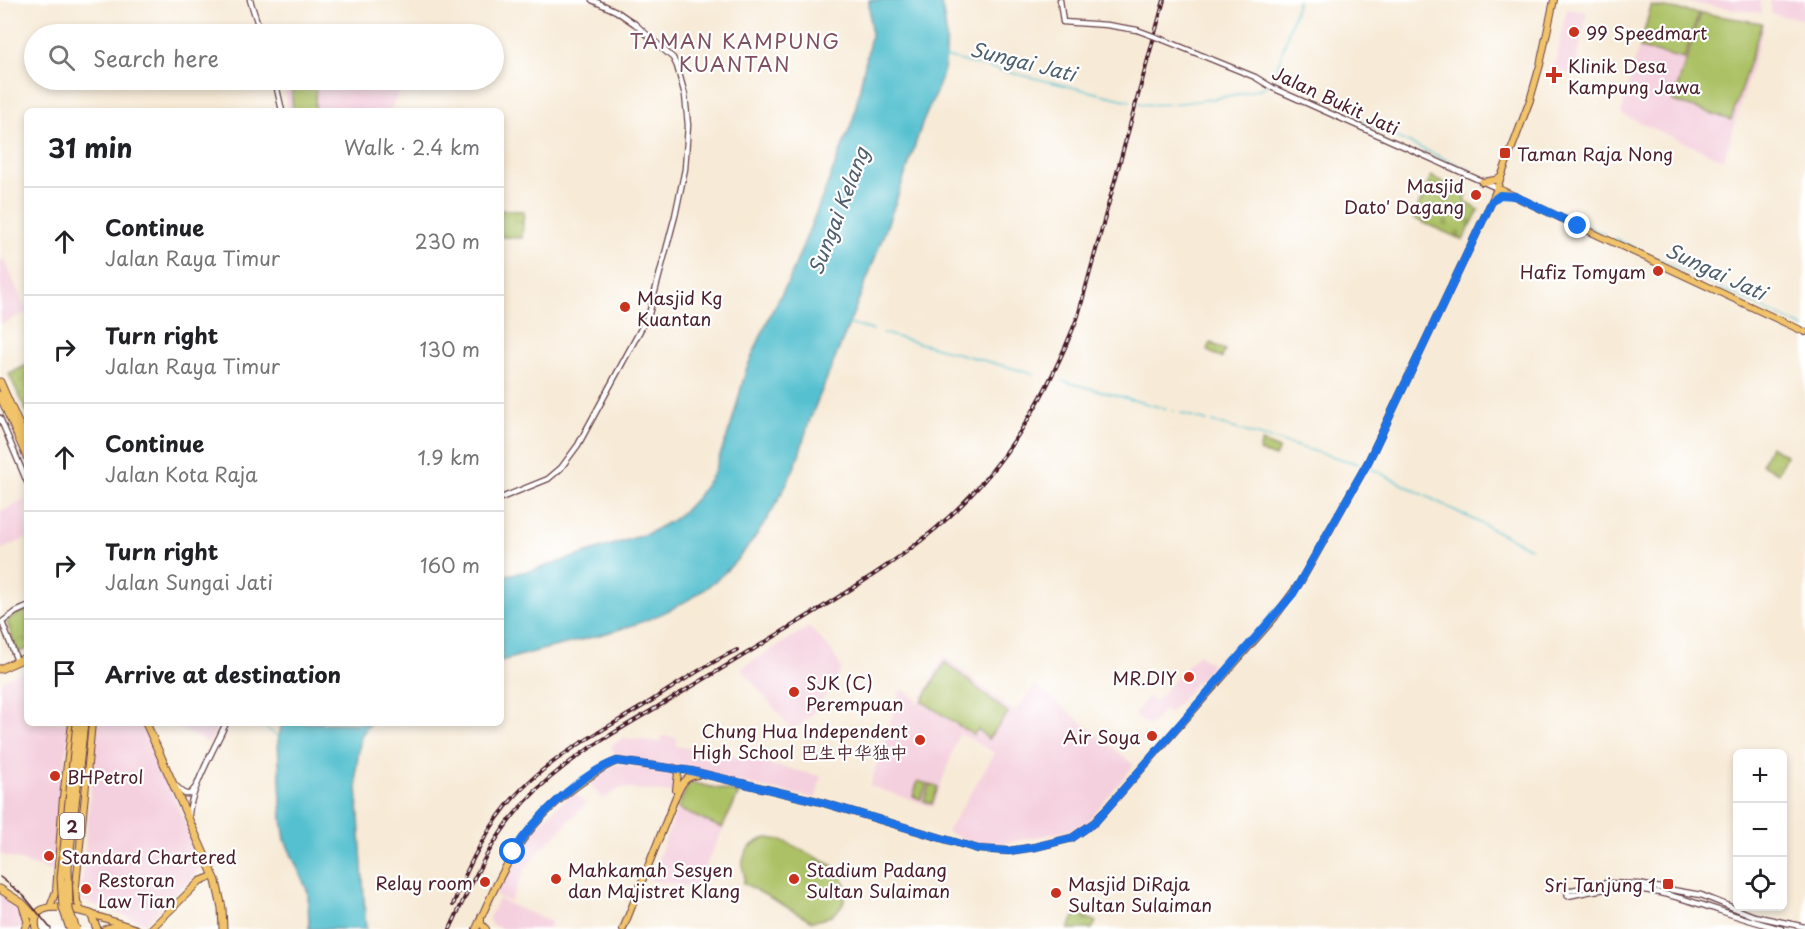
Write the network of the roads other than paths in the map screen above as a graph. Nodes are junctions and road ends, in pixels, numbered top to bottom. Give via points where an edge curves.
1 (250, 0) edge
2 (592, 0) edge
3 (1060, 0) edge
4 (1554, 0) edge
5 (258, 24) edge
6 (277, 90) edge
7 (281, 108) edge
8 (1503, 173) junction
9 (1482, 182) junction
10 (1497, 188) junction
11 (1517, 197) junction
12 (1492, 201) junction
13 (1805, 332) edge
14 (0, 382) edge
15 (0, 395) edge
16 (0, 418) edge
17 (24, 436) edge
18 (24, 450) edge
19 (24, 475) edge
20 (504, 497) edge
21 (24, 608) edge
22 (24, 658) edge
23 (17, 661) junction
24 (0, 669) edge
25 (75, 726) edge
26 (75, 726) edge
27 (84, 726) edge
28 (92, 726) edge
29 (148, 726) edge
30 (225, 726) edge
31 (674, 768) junction
32 (698, 774) junction
33 (199, 781) junction
34 (172, 782) junction
35 (676, 796) junction
36 (189, 820) junction
37 (213, 876) junction
38 (0, 889) edge
39 (13, 896) junction
40 (50, 907) junction
41 (81, 911) junction
42 (91, 914) junction
43 (481, 917) junction
44 (36, 918) junction
45 (1805, 927) edge
46 (26, 929) edge
47 (36, 929) edge
48 (70, 929) edge
49 (76, 929) edge
50 (97, 929) edge
51 (105, 929) edge
52 (120, 929) edge
53 (137, 929) edge
54 (151, 929) edge
55 (223, 929) edge
56 (476, 929) edge
57 (483, 929) edge
58 (623, 929) edge
59 (1782, 929) edge

1 - 5 street
2 - 20 street via 635,24 673,58 685,95 688,124 683,177 649,314 578,445 548,479
3 - 9 street, Jalan Bukit Jati, bridge via 1063,22 1137,30 1164,40 1255,77
4 - 8 main road via 1532,96
6 - 7 street
8 - 9 main road
8 - 10 main road
8 - 11 main road via 1508,190
9 - 10 street, Jalan Bukit Jati
10 - 11 main road
10 - 12 main road
11 - 12 main road via 1500,195
11 - 13 main road
12 - 32 main road via 1368,462 1293,594 1095,822 1081,833 1035,847 1009,851 978,849 838,807
14 - 17 highway
15 - 18 highway
16 - 19 street
21 - 23 street via 2,622
22 - 23 highway
23 - 24 highway
25 - 40 main road via 63,797 56,891
26 - 48 highway, 2, bridge via 61,878 63,908
27 - 49 highway, 2, bridge via 68,867 69,910
28 - 41 main road via 76,886
29 - 34 highway
30 - 33 street
31 - 32 main road
31 - 35 main road via 678,773
31 - 43 main road via 617,761 568,792 518,843
32 - 35 main road via 688,776
33 - 34 street via 190,794
33 - 36 street
34 - 36 highway
35 - 58 main road
36 - 37 highway
37 - 54 main road via 194,886
37 - 55 highway
38 - 39 highway
39 - 44 highway
39 - 46 highway via 26,913
40 - 41 highway
40 - 44 highway
41 - 42 highway
42 - 50 highway
42 - 53 main road
43 - 56 main road
43 - 57 main road
44 - 47 highway
45 - 59 street via 1754,916 1701,895 1645,885 1606,883 1568,893 1637,889
51 - 52 main road

